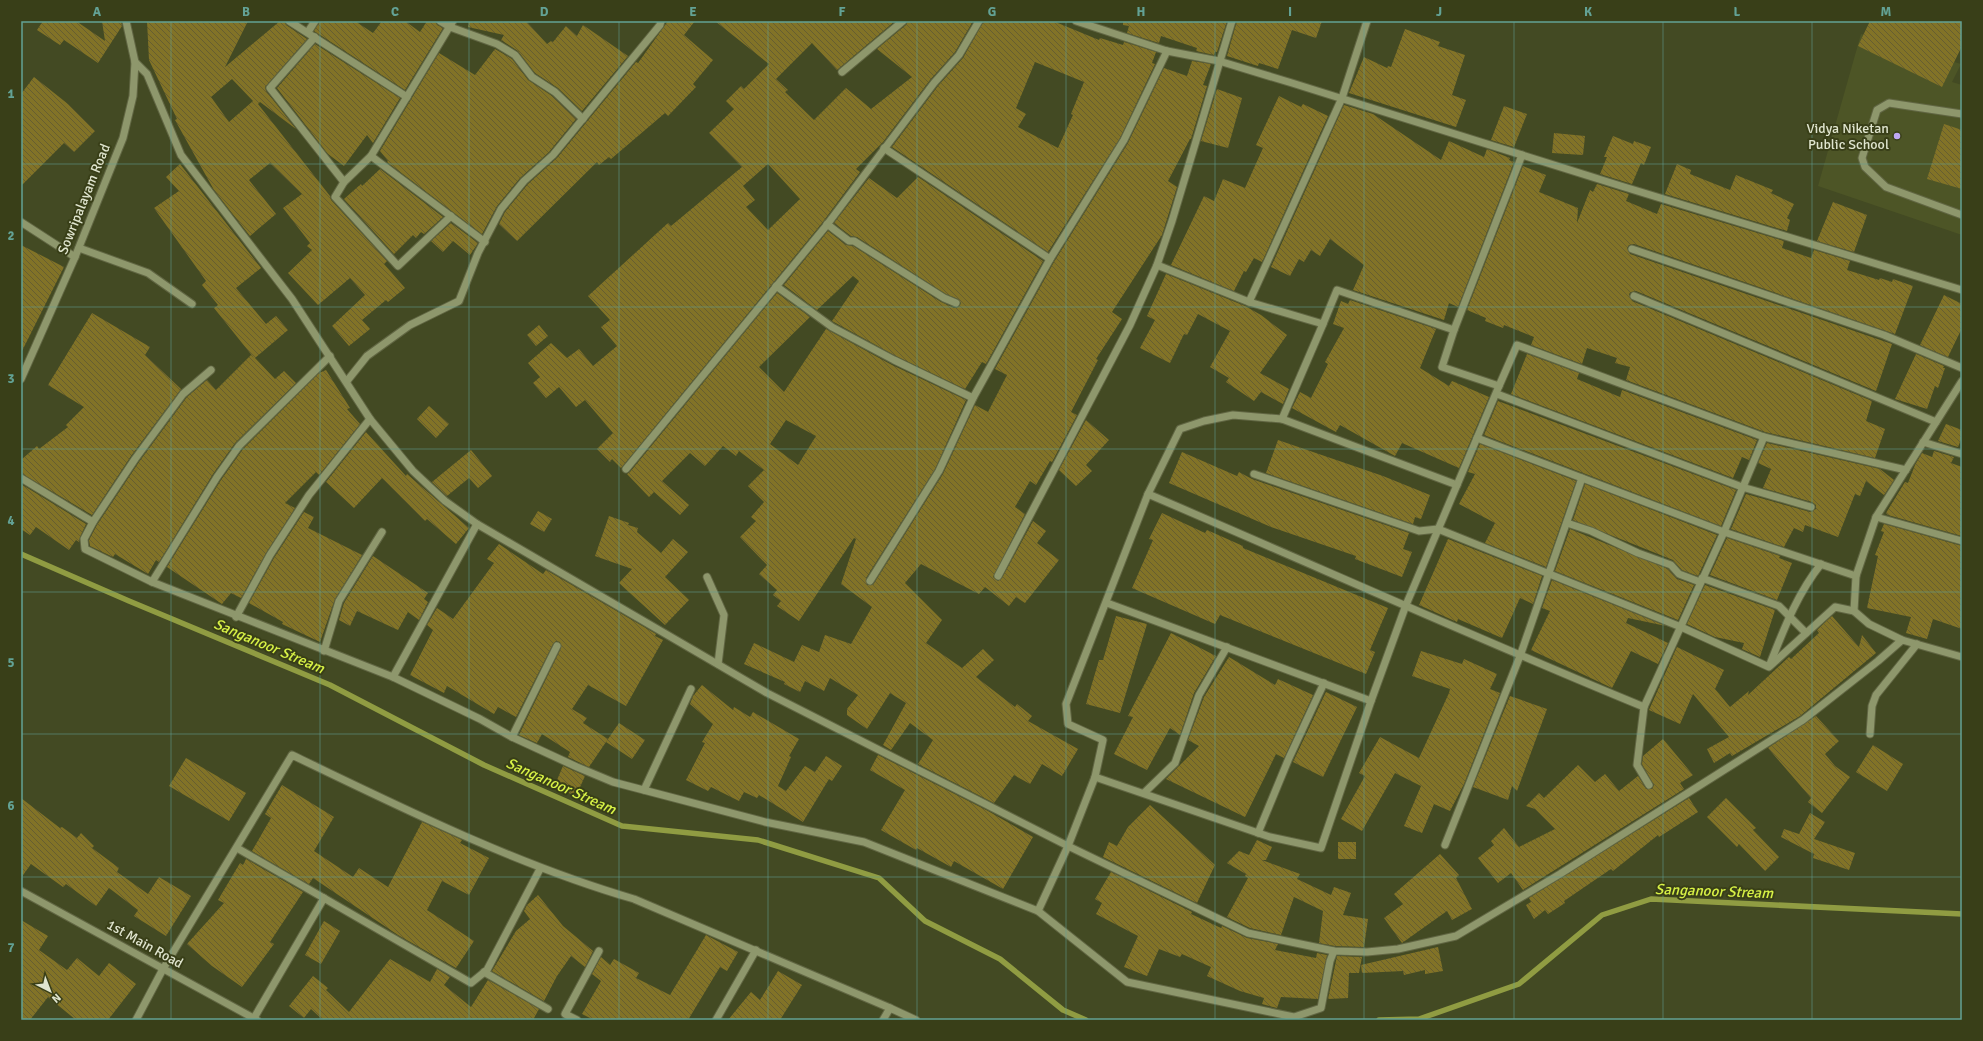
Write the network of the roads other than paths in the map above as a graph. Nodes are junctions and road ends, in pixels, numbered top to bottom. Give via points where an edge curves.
1 (126, 21) edge
2 (289, 21) edge
3 (315, 21) edge
4 (440, 21) edge
5 (661, 21) edge
6 (903, 21) edge
7 (979, 21) edge
8 (1076, 21) edge
9 (1232, 21) edge
10 (1367, 21) edge
11 (451, 24) edge
12 (308, 32) junction
13 (315, 37) junction
14 (1167, 51) junction
15 (1219, 61) junction
16 (135, 62) junction
17 (842, 72) dead end
18 (407, 97) junction
19 (1342, 98) junction
20 (1962, 114) edge
21 (582, 119) junction
22 (884, 148) junction
23 (1522, 155) junction
24 (372, 156) junction
25 (344, 182) junction
26 (1962, 214) edge
27 (451, 216) junction
28 (21, 222) edge
29 (827, 224) junction
30 (485, 242) junction
31 (79, 248) junction
32 (1632, 249) dead end
33 (75, 257) junction
34 (1050, 259) junction
35 (1157, 265) junction
36 (776, 286) junction
37 (1962, 290) edge
38 (1634, 296) dead end
39 (1250, 302) junction
40 (956, 303) dead end
41 (192, 304) dead end
42 (1323, 324) junction
43 (1454, 330) junction
44 (330, 356) junction
45 (1962, 368) edge
46 (211, 370) dead end
47 (21, 379) edge
48 (347, 381) junction
49 (1962, 381) edge
50 (1500, 386) junction
51 (1497, 394) junction
52 (973, 398) junction
53 (370, 419) junction
54 (1282, 419) junction
55 (1936, 422) junction
56 (1764, 437) junction
57 (1477, 438) junction
58 (1924, 442) junction
59 (1962, 454) edge
60 (626, 469) dead end
61 (1906, 470) junction
62 (1254, 474) dead end
63 (21, 478) edge
64 (1582, 478) junction
65 (1456, 484) junction
66 (1742, 487) junction
67 (1148, 494) junction
68 (1811, 507) dead end
69 (1876, 516) junction
70 (93, 522) junction
71 (1567, 523) junction
72 (477, 524) junction
73 (1438, 529) junction
74 (382, 532) dead end
75 (1724, 532) junction
76 (1962, 541) edge
77 (1822, 564) junction
78 (1550, 574) junction
79 (998, 576) dead end
80 (1856, 576) junction
81 (707, 577) dead end
82 (1701, 580) junction
83 (870, 581) dead end
84 (152, 582) junction
85 (1106, 603) junction
86 (1406, 604) junction
87 (1854, 612) junction
88 (236, 617) junction
89 (1789, 617) junction
90 (1681, 627) junction
91 (1806, 633) junction
92 (1902, 640) junction
93 (1917, 644) junction
94 (557, 646) dead end
95 (1227, 647) junction
96 (324, 651) junction
97 (1520, 656) junction
98 (1962, 656) edge
99 (718, 664) junction
100 (1769, 667) junction
101 (393, 677) junction
102 (1324, 683) junction
103 (691, 689) dead end
104 (1371, 701) junction
105 (1644, 707) junction
106 (1870, 734) dead end
107 (512, 737) junction
108 (1095, 776) junction
109 (1649, 784) dead end
110 (644, 790) junction
111 (1144, 794) junction
112 (1258, 833) junction
113 (1446, 845) dead end
114 (1068, 846) junction
115 (237, 848) junction
116 (540, 869) junction
117 (21, 891) edge
118 (324, 898) junction
119 (1038, 911) junction
120 (756, 950) junction
121 (599, 951) dead end
122 (1334, 951) junction
123 (163, 969) junction
124 (484, 972) junction
125 (890, 1008) junction
126 (548, 1009) dead end
127 (255, 1019) edge
128 (136, 1020) edge
129 (577, 1020) edge
130 (716, 1020) edge
131 (883, 1020) edge
132 (916, 1020) edge

1 - 16 street, Sowripalayam Road
2 - 12 street
3 - 12 street
4 - 11 street
5 - 21 street
6 - 17 street
7 - 22 street via 959,55
8 - 14 street
9 - 15 street
10 - 19 street
11 - 18 street
11 - 21 street via 497,44 515,55 532,77 556,92
12 - 13 street
13 - 18 street
13 - 25 street via 270,88
14 - 15 street
14 - 34 street via 1124,140
15 - 19 street
15 - 35 street
16 - 31 street, Sowripalayam Road via 133,96 123,138
16 - 44 street via 147,74 181,155 292,299
18 - 24 street
19 - 23 street
19 - 39 street
20 - 26 street via 1889,102 1877,110 1862,158 1865,167 1886,187
21 - 30 street via 553,155 524,182 501,209
22 - 29 street
22 - 34 street
23 - 37 street
23 - 43 street
24 - 25 street
24 - 27 street
25 - 27 street via 335,196 398,266
27 - 30 street
28 - 33 street
29 - 36 street
29 - 40 street via 848,241 854,241
30 - 48 street via 459,301 410,325 367,356
31 - 33 street, Sowripalayam Road
31 - 41 street via 148,273
32 - 45 street via 1884,334
33 - 47 street, Sowripalayam Road
34 - 52 street
35 - 39 street
35 - 79 street via 1130,325
36 - 52 street via 832,328
36 - 60 street
38 - 55 street
39 - 42 street
42 - 43 street via 1337,290
42 - 54 street
43 - 50 street via 1442,367
44 - 48 street
44 - 84 street via 239,446
46 - 70 street via 183,394
48 - 53 street
49 - 55 street
50 - 51 street
50 - 56 street via 1516,345
51 - 57 street
51 - 66 street
52 - 83 street via 939,471
53 - 72 street via 413,471 445,501
53 - 88 street via 310,495 270,555
54 - 65 street
54 - 67 street via 1233,415 1180,429
55 - 58 street
56 - 61 street
56 - 66 street
57 - 64 street
57 - 65 street
58 - 59 street
58 - 61 street
61 - 69 street
62 - 73 street via 1419,531
63 - 70 street
64 - 71 street
64 - 75 street
65 - 73 street
66 - 68 street
66 - 75 street
67 - 85 street
67 - 86 street
69 - 76 street
69 - 80 street
70 - 84 street via 84,539 85,549
71 - 78 street
71 - 82 street via 1671,565 1679,574
72 - 99 street
72 - 101 street
73 - 78 street
73 - 86 street
74 - 96 street via 339,601
75 - 77 street
75 - 82 street
77 - 80 street
77 - 89 street via 1807,582
78 - 90 street
78 - 97 street
80 - 87 street
81 - 99 street via 724,615
82 - 89 street via 1779,606
82 - 90 street
84 - 88 street
85 - 95 street
85 - 108 street via 1066,704 1068,724 1103,740
86 - 97 street
86 - 104 street
87 - 91 street via 1835,607
87 - 92 street via 1869,624
88 - 96 street
89 - 91 street
89 - 100 street
90 - 100 street
90 - 105 street
91 - 100 street
92 - 93 street
92 - 122 street via 1803,720 1560,874 1456,936 1398,949 1367,952
93 - 98 street
93 - 106 street via 1876,695 1872,706
94 - 107 street
95 - 102 street
95 - 111 street via 1199,695 1175,762
96 - 101 street
97 - 105 street
97 - 113 street
99 - 114 street via 768,693
101 - 107 street
102 - 104 street
102 - 112 street
103 - 110 street
104 - 112 street via 1321,848
105 - 109 street via 1637,765
107 - 110 street via 614,782
108 - 111 street
108 - 114 street
110 - 119 street via 765,822 864,842
111 - 112 street
114 - 119 street
114 - 122 street via 1248,933
115 - 116 street via 292,755
115 - 118 street
115 - 123 street
116 - 120 street via 634,899
116 - 124 street
117 - 123 street, 1st Main Road
118 - 124 street via 470,983
118 - 127 street
119 - 122 street via 1127,982 1294,1017 1320,1008
120 - 125 street
120 - 130 street
121 - 129 street via 565,1014
123 - 127 street, 1st Main Road
123 - 128 street
124 - 126 street
125 - 131 street
125 - 132 street

